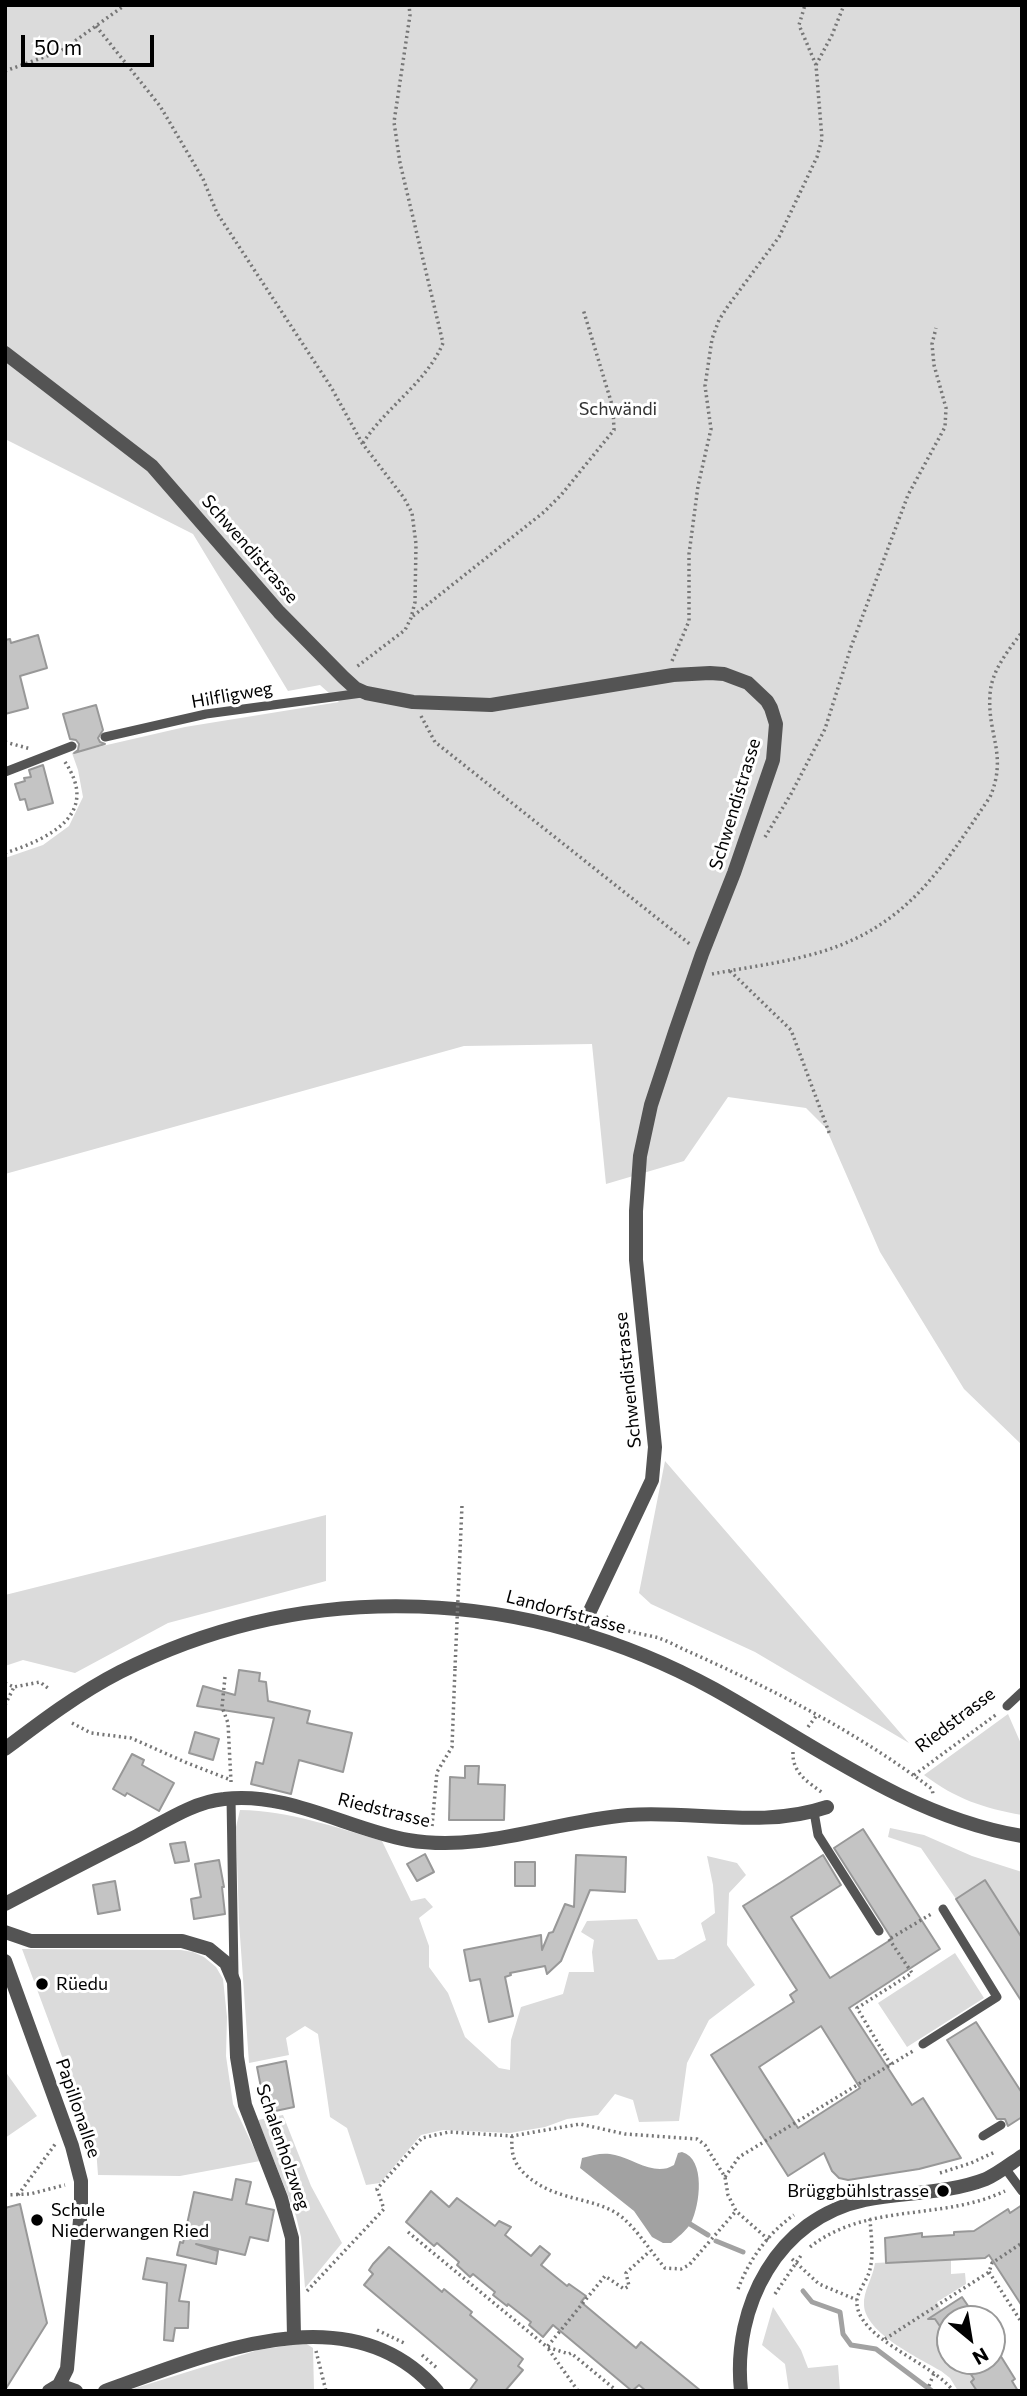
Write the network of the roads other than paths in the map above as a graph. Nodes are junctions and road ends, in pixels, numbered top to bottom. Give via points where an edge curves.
1 (5, 353) edge
2 (366, 693) junction
3 (105, 737) dead end
4 (72, 746) dead end
5 (5, 772) edge
6 (580, 1632) junction
7 (1022, 1692) edge
8 (1007, 1706) road end
9 (5, 1749) edge
10 (231, 1798) junction
11 (820, 1809) joint
12 (1022, 1836) edge
13 (5, 1904) edge
14 (943, 1909) road end
15 (879, 1931) road end
16 (5, 1932) edge
17 (5, 1961) edge
18 (234, 1982) junction
19 (923, 2044) road end
20 (1001, 2125) dead end
21 (983, 2136) dead end
22 (1022, 2156) edge
23 (1005, 2168) junction
24 (1020, 2188) edge
25 (294, 2337) junction
26 (54, 2388) edge
27 (76, 2391) edge
28 (105, 2391) edge
29 (437, 2391) edge
30 (741, 2391) edge

1 - 2 street, Schwendistrasse via 152,466 279,612 343,677
2 - 3 lane, Hilfligweg via 206,714
2 - 6 street, Schwendistrasse via 413,702 491,705 710,673 748,683 767,701 776,724 768,776 651,1105 640,1156 636,1260 655,1465
4 - 5 lane
6 - 9 street, Landorfstrasse via 506,1615 415,1606 329,1610 273,1619 206,1637 120,1672 57,1709
6 - 12 street, Landorfstrasse via 681,1672 901,1795 971,1824
7 - 8 lane, Riedstrasse
10 - 11 street, Riedstrasse via 293,1806 407,1840 448,1844 622,1815 762,1818
10 - 13 street, Riedstrasse via 180,1813
10 - 18 lane, Schalenholzweg
11 - 15 lane via 818,1835
14 - 19 lane via 997,1997
16 - 18 street, Schalenholzweg via 30,1941 197,1944 222,1958
17 - 26 street, Papillonallee via 81,2181 67,2369
18 - 25 street, Schalenholzweg via 239,2072 249,2116 288,2219 294,2259
20 - 21 lane
22 - 23 street
23 - 24 lane
23 - 30 street via 943,2191 865,2200 799,2232 780,2249 759,2283 741,2344
25 - 28 street via 229,2350
25 - 29 street via 331,2336 376,2347 420,2372
26 - 27 street

